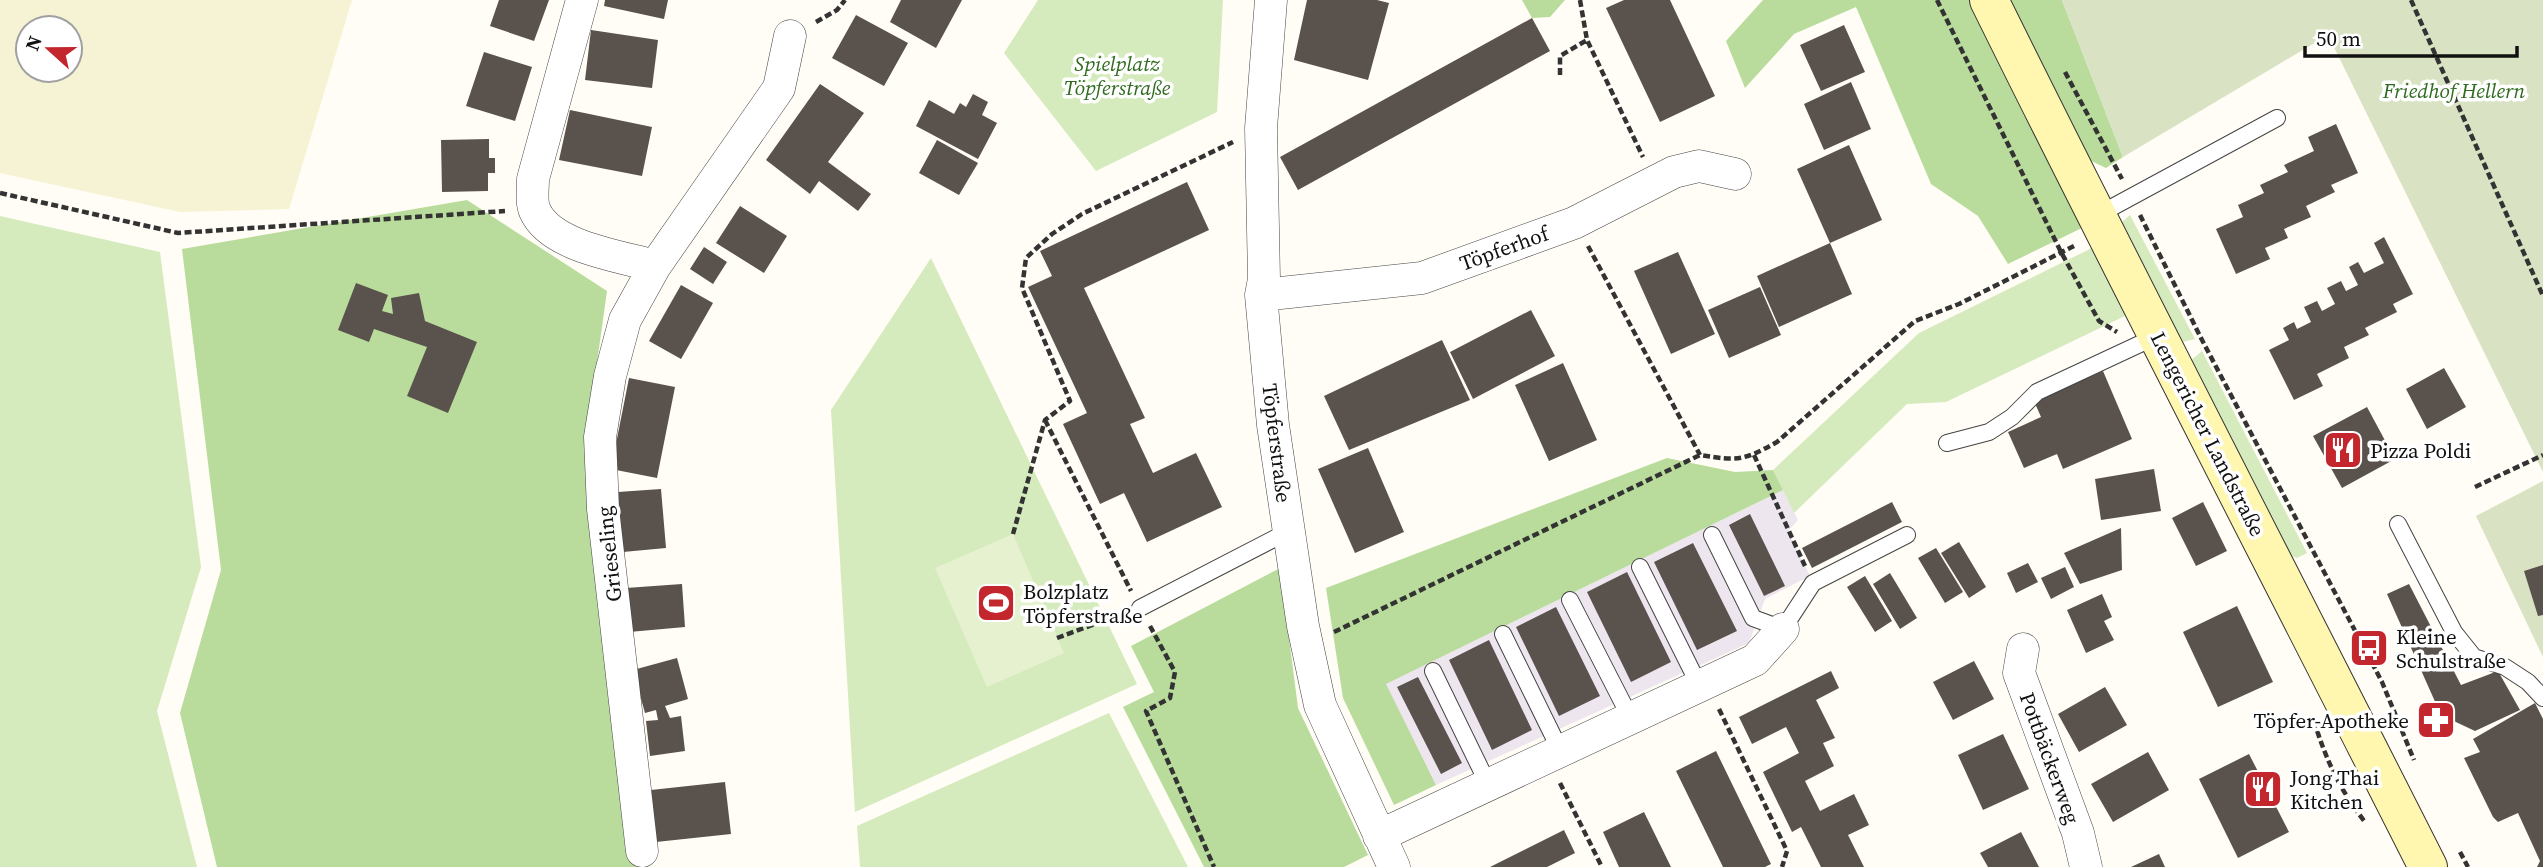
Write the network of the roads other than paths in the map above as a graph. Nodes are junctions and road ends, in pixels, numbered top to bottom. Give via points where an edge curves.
1 (582, 0) edge
2 (1271, 0) edge
3 (1989, 0) edge
4 (790, 36) road end
5 (2277, 118) dead end
6 (1735, 174) dead end
7 (2099, 224) junction
8 (655, 266) junction
9 (1261, 295) junction
10 (2144, 342) junction
11 (1947, 443) dead end
12 (2398, 524) dead end
13 (1289, 531) junction
14 (1712, 535) dead end
15 (1907, 535) dead end
16 (1640, 567) dead end
17 (1570, 600) dead end
18 (1140, 608) road end
19 (1783, 629) junction
20 (1503, 634) dead end
21 (2023, 649) dead end
22 (1433, 671) dead end
23 (1703, 685) junction
24 (2543, 698) edge
25 (1631, 719) junction
26 (1554, 755) junction
27 (1489, 786) junction
28 (1378, 836) junction
29 (642, 851) dead end
30 (2441, 854) edge
31 (1394, 867) edge
32 (2086, 867) edge

1 - 8 street via 533,179 534,209 547,230
2 - 9 street, Töpferstraße via 1261,128
3 - 7 main road, Lengericher Landstraße
4 - 8 street, Grieseling via 779,88
5 - 7 lane via 2132,197
6 - 9 street, Töpferhof via 1699,166 1674,172 1574,223 1422,278
7 - 10 main road, Lengericher Landstraße
8 - 29 street, Grieseling via 625,320 600,437 603,509
9 - 13 street, Töpferstraße
10 - 11 lane via 2037,392 1989,432
10 - 30 main road, Lengericher Landstraße
12 - 24 lane via 2454,632 2474,657 2505,667
13 - 18 lane
13 - 28 street, Töpferstraße via 1320,705
14 - 19 lane via 1753,618
15 - 19 lane via 1813,583
16 - 23 lane
17 - 25 lane
19 - 23 street via 1755,660
20 - 26 lane
21 - 32 street, Pottbäckerweg via 2019,673 2078,833
22 - 27 lane
23 - 25 street
25 - 26 street
26 - 27 street
27 - 28 street
28 - 31 street, Töpferstraße

